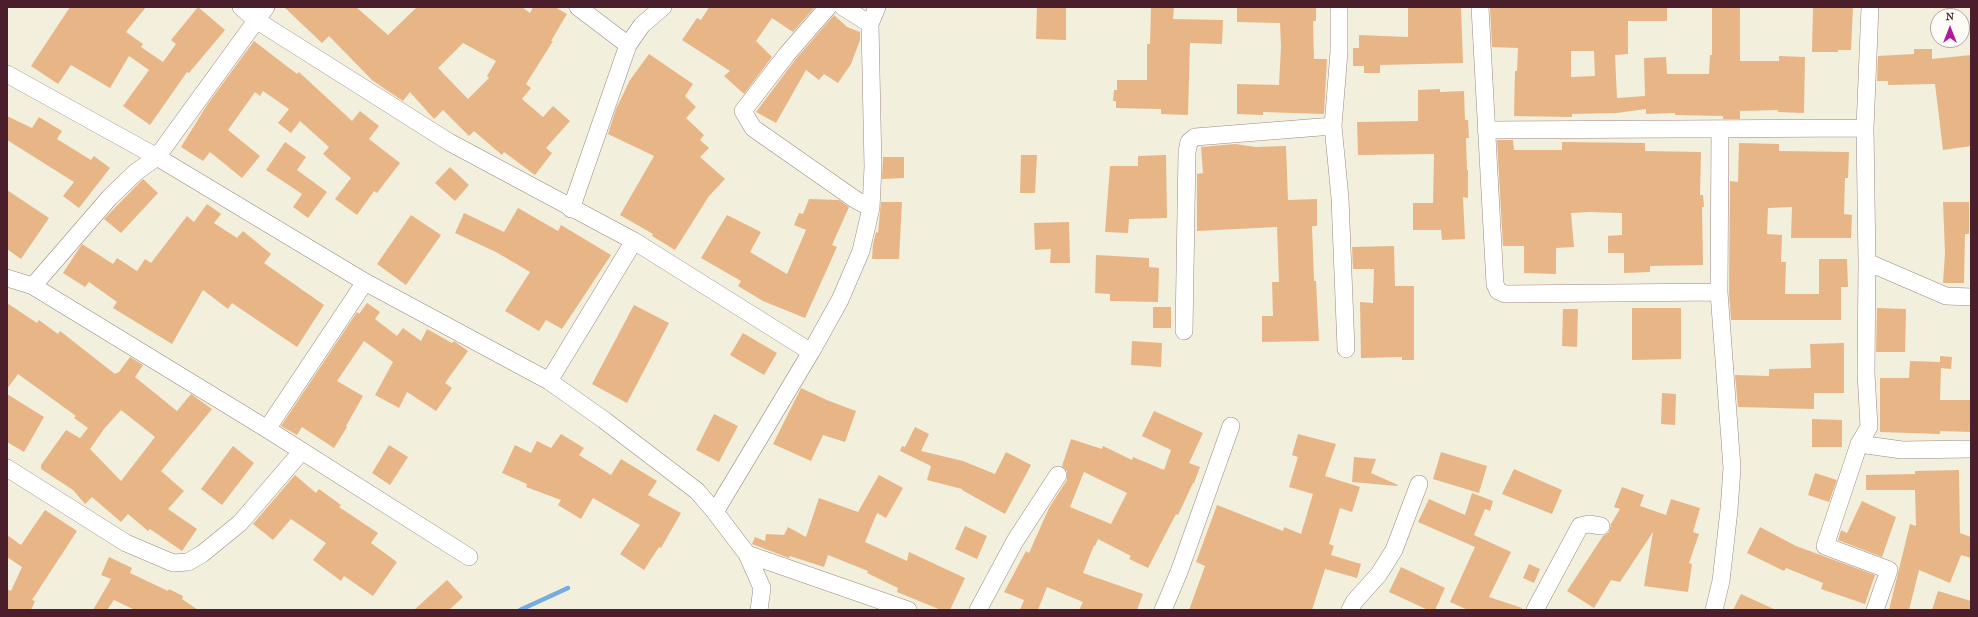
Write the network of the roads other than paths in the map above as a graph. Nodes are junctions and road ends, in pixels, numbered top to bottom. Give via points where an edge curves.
1 (241, 7) edge
2 (578, 7) edge
3 (663, 7) edge
4 (828, 7) edge
5 (843, 7) edge
6 (877, 7) edge
7 (1339, 7) edge
8 (1480, 7) edge
9 (1870, 7) edge
10 (261, 14) edge
11 (870, 24) junction
12 (628, 46) junction
13 (7, 74) edge
14 (1333, 126) junction
15 (1865, 128) junction
16 (1720, 129) junction
17 (1486, 130) junction
18 (156, 157) junction
19 (871, 208) junction
20 (571, 209) junction
21 (634, 241) junction
22 (1867, 262) junction
23 (7, 278) edge
24 (365, 282) junction
25 (33, 286) junction
26 (1719, 292) junction
27 (1971, 297) edge
28 (1184, 331) dead end
29 (1346, 349) dead end
30 (811, 352) junction
31 (548, 381) junction
32 (1231, 426) dead end
33 (267, 429) junction
34 (1859, 444) junction
35 (1971, 449) edge
36 (302, 451) junction
37 (7, 468) edge
38 (1058, 474) dead end
39 (1419, 484) dead end
40 (715, 512) junction
41 (1601, 526) dead end
42 (747, 554) junction
43 (469, 558) dead end
44 (759, 610) edge
45 (908, 610) edge
46 (978, 610) edge
47 (1163, 610) edge
48 (1350, 610) edge
49 (1535, 610) edge
50 (1714, 610) edge
51 (1875, 610) edge

1 - 10 street
2 - 12 street
3 - 12 street via 642,25
4 - 19 street via 787,54 743,111 752,128
5 - 11 street
6 - 11 street
7 - 14 street via 1339,52
8 - 17 street
9 - 15 street
10 - 18 street
10 - 20 street via 449,142
11 - 19 street via 873,167
12 - 20 street
13 - 18 street
14 - 28 street via 1195,138 1189,142
14 - 29 street via 1340,198
15 - 16 street
15 - 22 street
16 - 17 street
16 - 26 street
17 - 26 street via 1495,284 1498,291 1505,294
18 - 24 street
18 - 25 street via 110,196
19 - 30 street via 861,251 840,300
20 - 21 street
21 - 30 street
21 - 31 street
22 - 27 street via 1946,296
22 - 34 street via 1866,374 1869,427
23 - 25 street
24 - 31 street
24 - 33 street
25 - 33 street
26 - 50 street via 1732,468 1721,581
30 - 40 street
31 - 40 street via 697,491
32 - 47 street
33 - 36 street
34 - 35 street via 1902,450
34 - 51 street via 1825,546 1889,570
36 - 37 street via 240,523 188,562 173,563 126,543
36 - 43 street
38 - 46 street via 1015,541
39 - 48 street via 1394,550 1379,574
40 - 42 street
41 - 49 street via 1580,526
42 - 44 street via 762,588
42 - 45 street

